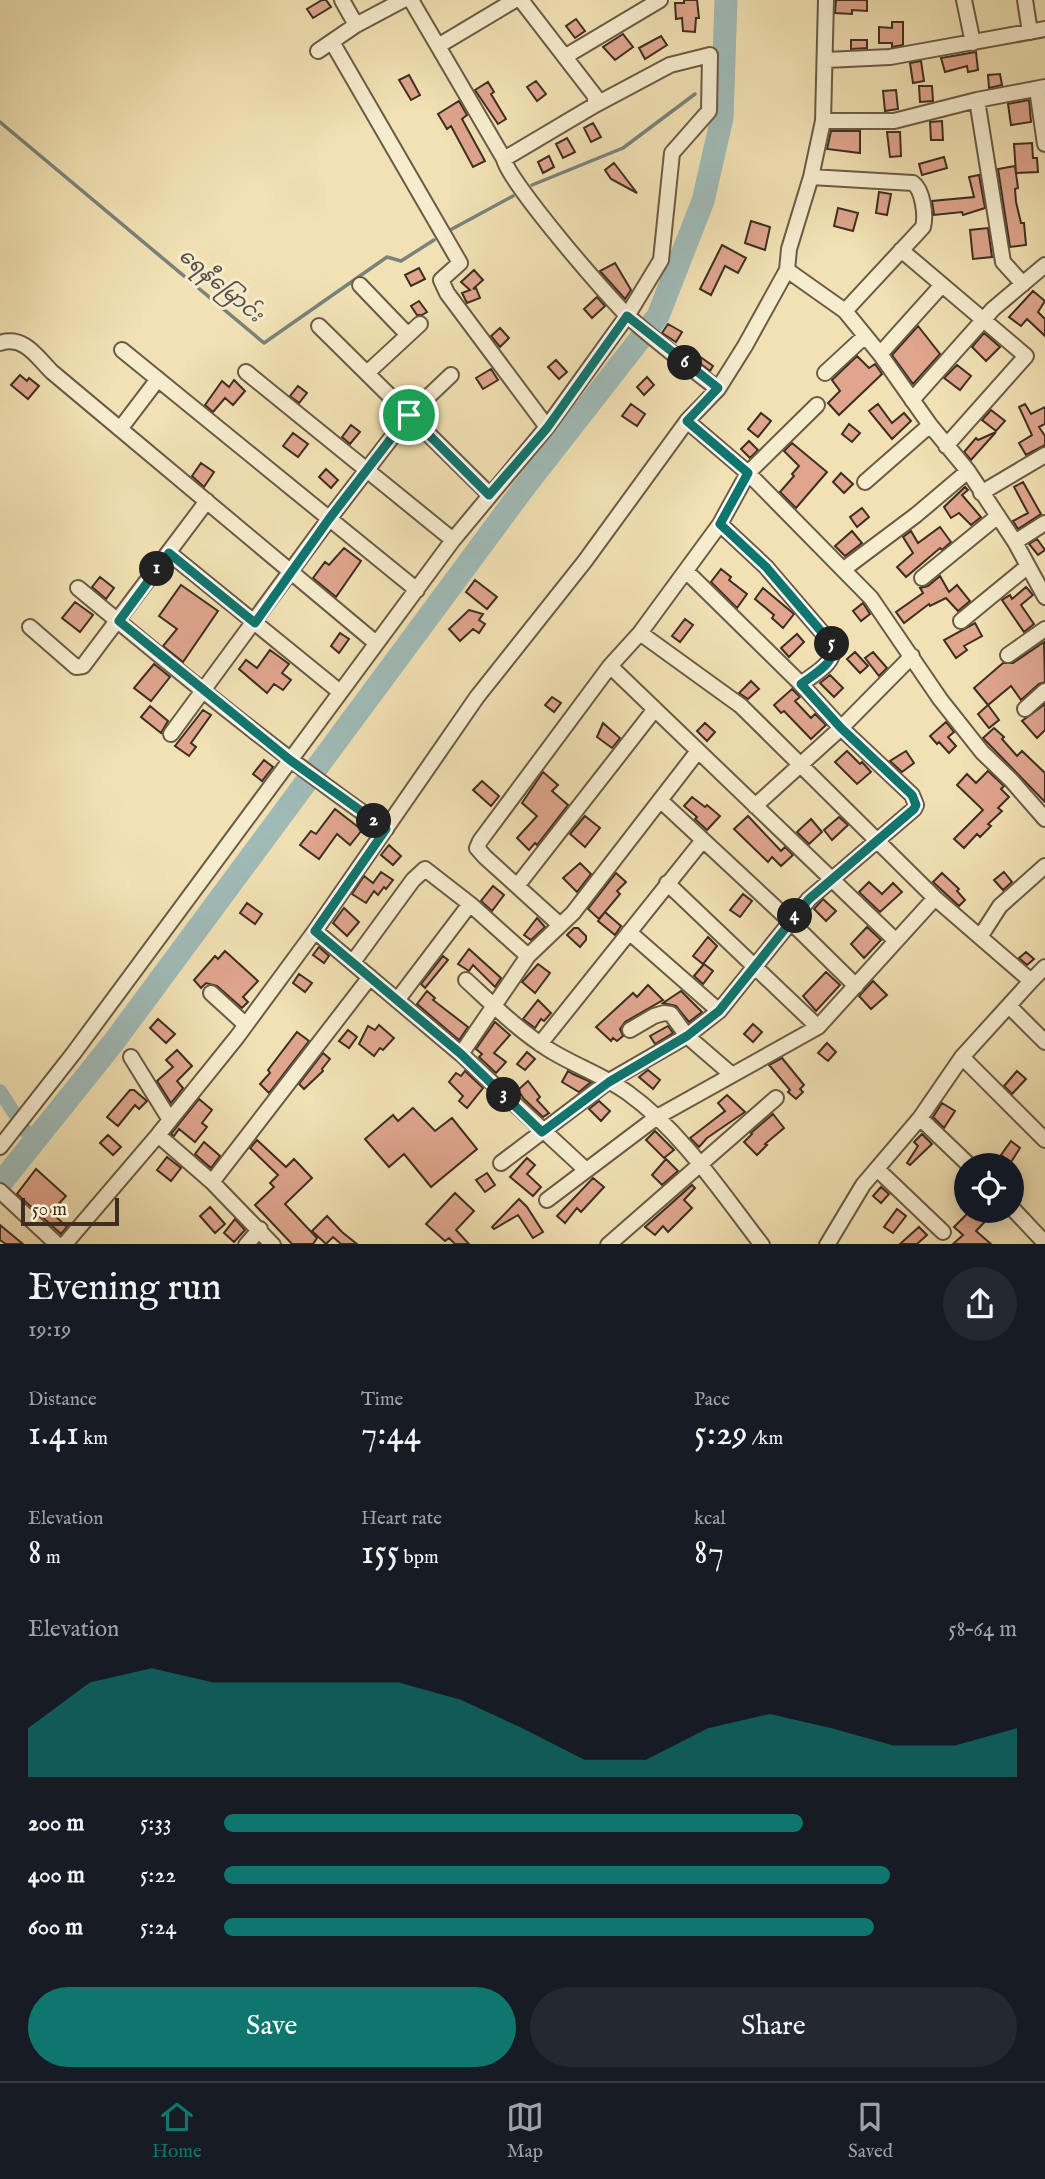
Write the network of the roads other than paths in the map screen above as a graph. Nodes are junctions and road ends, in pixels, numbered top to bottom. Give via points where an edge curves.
1 (342, 0) edge
2 (403, 0) edge
3 (411, 0) edge
4 (516, 0) edge
5 (521, 0) edge
6 (660, 0) edge
7 (826, 0) edge
8 (964, 0) edge
9 (1025, 0) edge
10 (356, 25) junction
11 (1038, 30) edge
12 (332, 42) junction
13 (973, 43) junction
14 (438, 46) junction
15 (318, 51) dead end
16 (566, 56) junction
17 (825, 60) junction
18 (1041, 88) edge
19 (977, 100) junction
20 (595, 104) junction
21 (822, 121) junction
22 (1045, 144) edge
23 (504, 159) junction
24 (811, 177) junction
25 (901, 250) junction
26 (1045, 265) edge
27 (787, 270) junction
28 (1023, 284) junction
29 (360, 285) dead end
30 (942, 285) junction
31 (845, 311) junction
32 (627, 316) junction
33 (982, 320) junction
34 (420, 324) dead end
35 (319, 326) dead end
36 (408, 335) junction
37 (865, 336) junction
38 (0, 343) edge
39 (122, 350) dead end
40 (880, 354) junction
41 (246, 372) dead end
42 (367, 373) junction
43 (825, 373) dead end
44 (451, 374) dead end
45 (158, 379) junction
46 (718, 388) junction
47 (912, 400) junction
48 (817, 405) dead end
49 (409, 415) junction
50 (687, 421) junction
51 (930, 425) junction
52 (547, 428) junction
53 (120, 429) junction
54 (946, 446) junction
55 (1045, 455) edge
56 (367, 470) junction
57 (968, 471) junction
58 (748, 473) junction
59 (865, 482) dead end
60 (981, 492) junction
61 (489, 495) junction
62 (207, 501) junction
63 (998, 516) junction
64 (329, 519) junction
65 (1045, 523) edge
66 (720, 524) junction
67 (453, 540) junction
68 (1015, 542) junction
69 (169, 553) junction
70 (1028, 566) junction
71 (844, 569) junction
72 (290, 571) junction
73 (685, 571) junction
74 (922, 578) dead end
75 (78, 588) dead end
76 (416, 590) junction
77 (1045, 597) edge
78 (119, 621) junction
79 (961, 621) dead end
80 (255, 623) junction
81 (30, 627) dead end
82 (1045, 629) edge
83 (640, 633) junction
84 (376, 643) junction
85 (1008, 655) dead end
86 (912, 656) junction
87 (610, 666) junction
88 (801, 684) junction
89 (1045, 691) edge
90 (204, 692) junction
91 (340, 692) junction
92 (654, 709) junction
93 (1026, 709) dead end
94 (841, 728) junction
95 (171, 734) dead end
96 (698, 751) junction
97 (290, 760) junction
98 (801, 765) junction
99 (660, 800) junction
100 (755, 806) junction
101 (1045, 819) edge
102 (386, 829) junction
103 (703, 840) junction
104 (878, 841) junction
105 (1045, 866) edge
106 (831, 878) junction
107 (667, 883) junction
108 (517, 886) junction
109 (936, 898) junction
110 (470, 904) junction
111 (790, 921) junction
112 (560, 925) junction
113 (315, 931) junction
114 (629, 932) junction
115 (980, 937) junction
116 (895, 941) junction
117 (528, 956) junction
118 (353, 962) junction
119 (1045, 967) edge
120 (755, 968) junction
121 (370, 976) junction
122 (466, 980) dead end
123 (1031, 981) junction
124 (856, 986) junction
125 (211, 993) dead end
126 (398, 999) junction
127 (495, 1006) junction
128 (1009, 1006) junction
129 (719, 1011) junction
130 (246, 1025) junction
131 (818, 1027) junction
132 (630, 1030) dead end
133 (687, 1036) junction
134 (1045, 1042) edge
135 (540, 1044) junction
136 (461, 1054) junction
137 (131, 1057) dead end
138 (962, 1057) junction
139 (731, 1074) junction
140 (609, 1082) junction
141 (776, 1098) dead end
142 (657, 1117) junction
143 (920, 1118) junction
144 (170, 1120) junction
145 (542, 1132) junction
146 (158, 1135) junction
147 (1045, 1140) edge
148 (0, 1147) edge
149 (956, 1153) edge
150 (501, 1163) dead end
151 (701, 1165) junction
152 (877, 1169) junction
153 (586, 1170) junction
154 (212, 1182) junction
155 (2, 1193) edge
156 (547, 1200) dead end
157 (1024, 1220) edge
158 (260, 1229) junction
159 (943, 1232) dead end
160 (833, 1242) edge
161 (1045, 1242) edge
162 (58, 1244) edge
163 (64, 1244) edge
164 (246, 1244) edge
165 (273, 1244) edge
166 (607, 1244) edge
167 (762, 1244) edge

1 - 10 street
2 - 10 street
3 - 14 street
4 - 14 street
5 - 16 street
6 - 16 street
7 - 17 street
8 - 13 street
9 - 11 street
10 - 12 street
11 - 13 street
12 - 15 street
12 - 52 street via 460,263 442,280 447,293
13 - 17 street via 890,57
14 - 23 street
16 - 20 street
17 - 21 street
18 - 19 street
18 - 22 street
19 - 21 street via 894,121
19 - 28 street via 1003,262
20 - 23 street
20 - 32 street via 670,65 710,55 709,111 672,153 661,260
21 - 24 street
23 - 32 street via 529,200
24 - 25 street via 918,186 924,224
24 - 27 street
25 - 30 street
25 - 31 street
26 - 28 street
27 - 31 street
27 - 46 street
28 - 33 street
29 - 36 street
30 - 33 street
30 - 40 street
31 - 37 street
32 - 46 street
32 - 52 street
33 - 47 street
33 - 54 street via 1026,356
34 - 36 street
35 - 42 street
36 - 42 street
37 - 40 street
37 - 43 street
38 - 53 street via 21,341
39 - 45 street
40 - 47 street
41 - 56 street
42 - 49 street
44 - 49 street
45 - 53 street
45 - 64 street
46 - 50 street
47 - 51 street
48 - 58 street
49 - 56 street
49 - 61 street
50 - 58 street
50 - 102 street via 585,561 477,697
51 - 54 street
51 - 59 street
52 - 61 street
53 - 62 street
54 - 57 street
55 - 60 street
56 - 64 street
56 - 67 street
57 - 60 street
57 - 71 street
58 - 66 street
58 - 71 street
60 - 63 street
61 - 67 street
62 - 69 street
62 - 72 street
63 - 68 street
63 - 74 street
64 - 72 street
64 - 76 street
65 - 68 street
66 - 73 street
66 - 88 street via 766,567 832,644 832,659
67 - 76 street
68 - 70 street
69 - 78 street
69 - 80 street
70 - 77 street
70 - 79 street
71 - 86 street
72 - 80 street
72 - 84 street
73 - 83 street
73 - 88 street
75 - 78 street
76 - 84 street
78 - 81 street via 79,668
78 - 90 street
80 - 90 street
80 - 91 street
82 - 85 street
83 - 87 street
83 - 98 street via 741,706
84 - 91 street
86 - 94 street
86 - 101 street via 973,742
87 - 92 street
87 - 108 street via 480,841 477,849
88 - 94 street
89 - 93 street
90 - 95 street
90 - 97 street
91 - 97 street
92 - 96 street
92 - 108 street
94 - 98 street
94 - 104 street via 916,802
96 - 99 street
96 - 100 street
97 - 102 street
97 - 148 street
98 - 100 street
98 - 104 street
99 - 103 street
99 - 112 street
100 - 106 street
102 - 113 street
103 - 107 street
103 - 111 street
104 - 106 street
104 - 109 street
105 - 115 street via 1000,906
106 - 111 street
106 - 116 street
107 - 114 street
107 - 120 street
108 - 112 street
109 - 115 street
109 - 116 street
110 - 117 street
110 - 118 street via 425,869
110 - 126 street
111 - 120 street
111 - 124 street
112 - 117 street
113 - 118 street
113 - 130 street
114 - 129 street
114 - 135 street
115 - 123 street
116 - 124 street
117 - 127 street
118 - 121 street
119 - 123 street
120 - 129 street
120 - 131 street
121 - 126 street
121 - 154 street
122 - 127 street
123 - 128 street
124 - 131 street
125 - 130 street
126 - 136 street
127 - 135 street
127 - 136 street
128 - 134 street
128 - 138 street
129 - 133 street
130 - 144 street
131 - 139 street
132 - 133 street via 664,1013 671,1014
133 - 139 street
133 - 140 street
135 - 140 street
136 - 145 street
137 - 144 street
138 - 143 street
138 - 147 street
139 - 142 street
140 - 142 street
140 - 145 street
141 - 151 street
142 - 151 street
142 - 153 street
143 - 149 street
143 - 152 street
144 - 146 street
145 - 150 street
145 - 153 street
146 - 154 street
146 - 163 street
151 - 166 street
151 - 167 street
152 - 159 street
152 - 160 street via 863,1185
153 - 156 street
154 - 158 street
155 - 162 street
157 - 161 street
158 - 164 street
158 - 165 street

